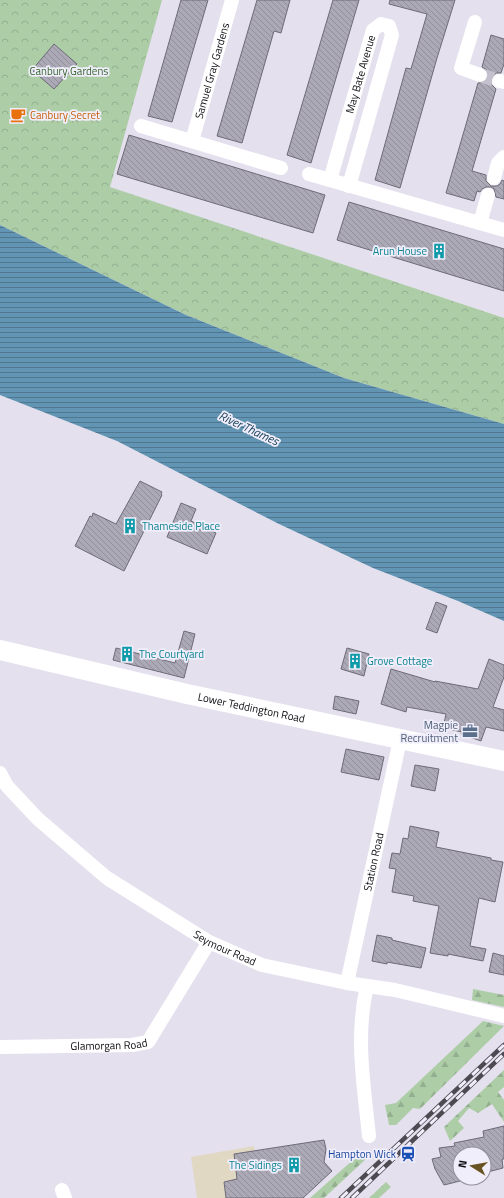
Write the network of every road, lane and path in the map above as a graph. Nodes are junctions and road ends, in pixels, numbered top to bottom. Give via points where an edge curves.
1 (232, 0) edge
2 (475, 22) dead end
3 (480, 75) tunnel mouth
4 (141, 126) dead end
5 (192, 141) junction
6 (504, 157) edge
7 (281, 168) dead end
8 (309, 174) dead end
9 (494, 178) dead end
10 (330, 180) junction
11 (350, 186) junction
12 (488, 195) dead end
13 (480, 223) junction
14 (504, 230) edge
15 (0, 650) edge
16 (400, 740) junction
17 (504, 761) edge
18 (0, 773) edge
19 (209, 942) junction
20 (347, 983) junction
21 (367, 986) junction
22 (504, 1016) edge
23 (0, 1047) edge
24 (369, 1136) dead end

1 - 5 street, Samuel Gray Gardens
2 - 3 street via 461,68
4 - 5 street
5 - 7 street
6 - 9 street via 498,163
8 - 10 street
10 - 11 street
10 - 11 street, May Bate Avenue via 373,30 381,24 389,26 392,35
11 - 13 street
12 - 13 street
13 - 14 street
15 - 16 street, Lower Teddington Road
16 - 17 street, Lower Teddington Road
16 - 20 street, Station Road
18 - 19 street, Seymour Road via 6,786 38,820 107,878
19 - 20 street, Seymour Road via 262,965
19 - 23 street, Glamorgan Road via 148,1042 132,1045
20 - 21 street, Seymour Road
21 - 22 street, Seymour Road via 395,990
21 - 24 street via 360,1030

